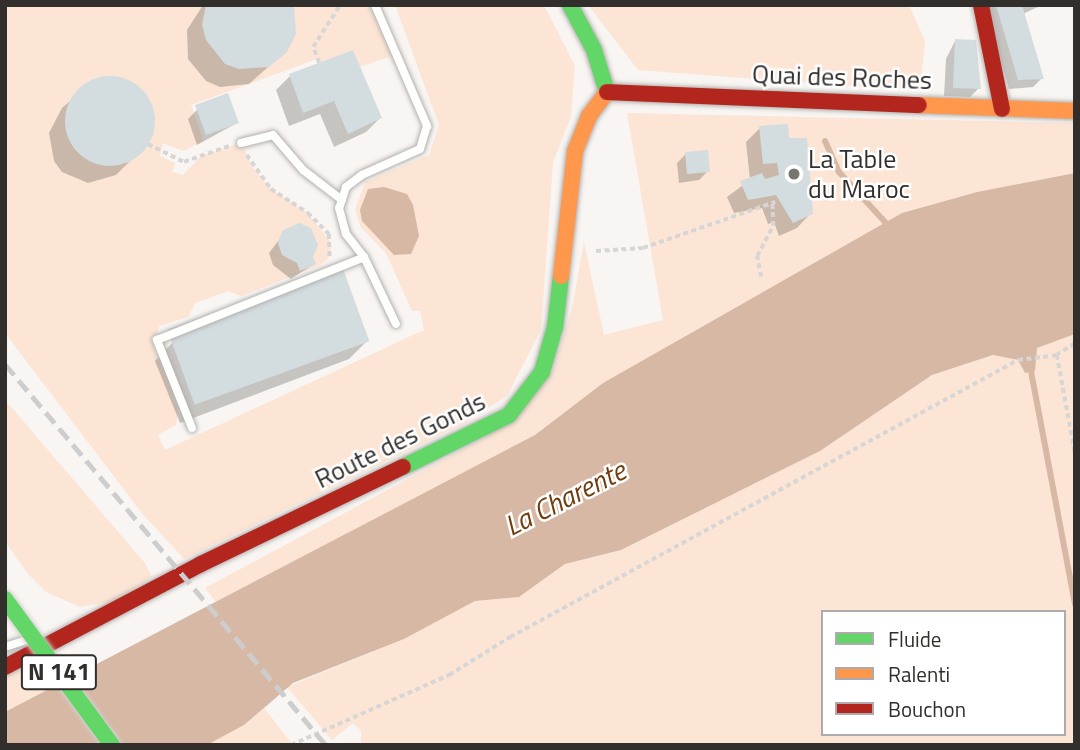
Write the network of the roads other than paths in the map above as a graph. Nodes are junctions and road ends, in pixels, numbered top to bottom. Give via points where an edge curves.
1 (375, 5) edge
2 (570, 5) edge
3 (981, 5) edge
4 (607, 92) junction
5 (1002, 109) junction
6 (1075, 111) edge
7 (241, 143) road end
8 (342, 200) junction
9 (363, 257) junction
10 (396, 324) dead end
11 (192, 428) dead end
12 (5, 599) edge
13 (120, 607) junction
14 (5, 648) edge
15 (5, 667) edge
16 (112, 745) edge

1 - 8 lane via 427,126 420,149 362,175 346,187
2 - 4 main road via 594,50
3 - 5 main road
4 - 5 main road, Quai des Roches
4 - 13 main road, Route des Gonds via 589,116 575,151 555,327 542,372 509,415
5 - 6 main road, Quai des Roches
7 - 8 lane via 273,135 303,170
8 - 9 lane via 338,208 346,234
9 - 10 lane
9 - 11 lane via 157,340
12 - 16 main road, N 141, bridge
13 - 14 lane
13 - 15 main road, Route des Gonds

